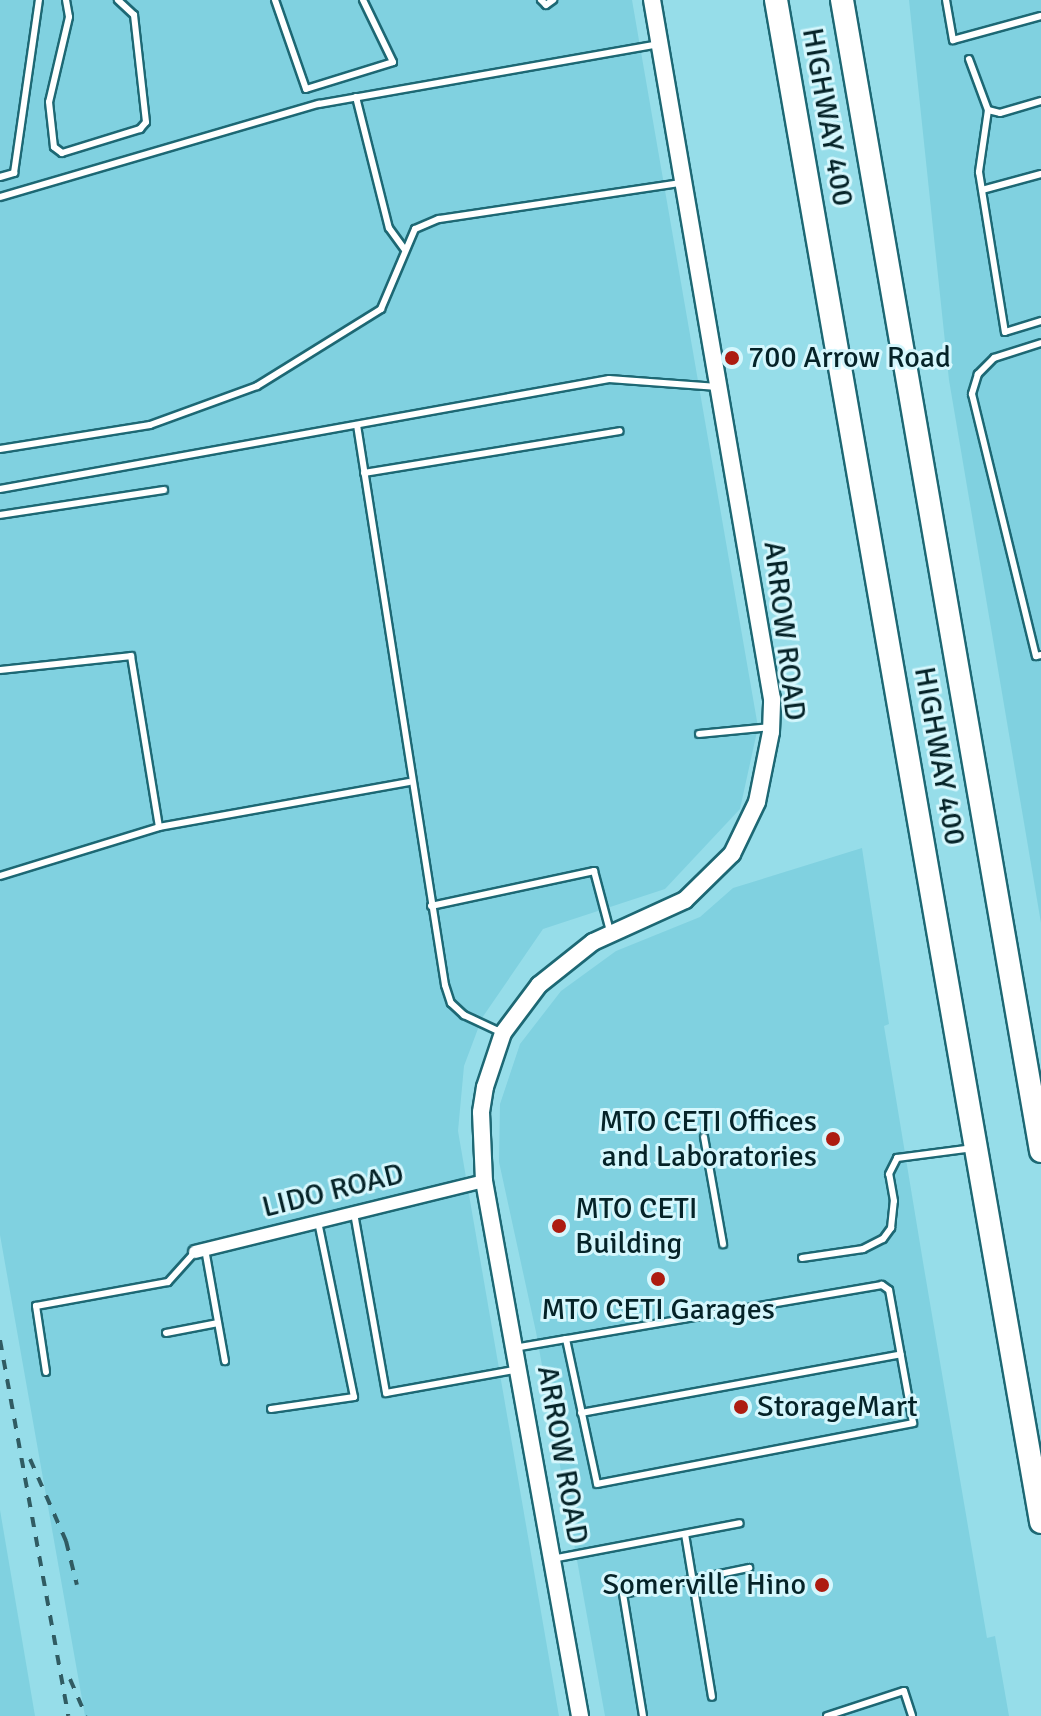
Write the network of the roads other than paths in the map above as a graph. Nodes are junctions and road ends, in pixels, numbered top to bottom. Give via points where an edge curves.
1 (39, 0) edge
2 (66, 0) edge
3 (118, 0) edge
4 (275, 0) edge
5 (363, 0) edge
6 (541, 0) edge
7 (553, 0) edge
8 (652, 0) edge
9 (776, 0) edge
10 (842, 0) edge
11 (946, 0) edge
12 (1041, 16) edge
13 (662, 43) junction
14 (969, 59) dead end
15 (356, 97) junction
16 (1041, 101) edge
17 (988, 110) junction
18 (1041, 174) edge
19 (0, 177) edge
20 (685, 182) junction
21 (982, 190) junction
22 (0, 197) edge
23 (404, 249) junction
24 (1041, 321) edge
25 (1041, 343) edge
26 (719, 387) junction
27 (357, 425) junction
28 (620, 431) dead end
29 (0, 449) edge
30 (364, 473) junction
31 (0, 489) edge
32 (164, 490) dead end
33 (0, 515) edge
34 (1041, 655) edge
35 (0, 670) edge
36 (771, 727) junction
37 (699, 734) dead end
38 (409, 782) junction
39 (159, 827) junction
40 (0, 876) edge
41 (431, 906) junction
42 (611, 934) junction
43 (503, 1033) junction
44 (704, 1137) dead end
45 (976, 1148) junction
46 (1041, 1151) edge
47 (484, 1181) junction
48 (354, 1212) junction
49 (318, 1221) junction
50 (723, 1244) dead end
51 (200, 1250) junction
52 (802, 1258) dead end
53 (218, 1323) junction
54 (166, 1333) dead end
55 (566, 1339) junction
56 (514, 1348) junction
57 (901, 1354) junction
58 (225, 1361) dead end
59 (518, 1370) junction
60 (46, 1372) dead end
61 (271, 1409) dead end
62 (581, 1413) junction
63 (1041, 1522) edge
64 (740, 1523) dead end
65 (685, 1534) junction
66 (552, 1559) junction
67 (749, 1568) dead end
68 (692, 1580) junction
69 (712, 1697) dead end
70 (853, 1708) junction
71 (580, 1716) edge
72 (643, 1716) edge
73 (827, 1716) edge
74 (856, 1716) edge
75 (912, 1716) edge

1 - 19 lane via 14,173
2 - 3 lane via 69,17 49,102 54,147 62,153 140,129 146,122 134,15
4 - 5 lane via 306,89 393,62
6 - 7 lane via 546,5
8 - 13 street, ARROW ROAD
9 - 45 highway, HIGHWAY 400
10 - 46 highway, HIGHWAY 400
11 - 12 lane via 953,40
13 - 15 lane
13 - 20 street, ARROW ROAD
14 - 17 lane
15 - 22 lane
15 - 23 lane via 389,228
16 - 17 lane via 1000,113
17 - 21 lane via 979,172
18 - 21 lane
20 - 23 lane via 439,219 415,229
20 - 26 street, ARROW ROAD
21 - 24 lane via 1005,332
23 - 29 lane via 381,309 257,386 150,425
25 - 34 lane via 994,358 978,374 972,394 1036,656
26 - 27 lane via 609,379
26 - 36 street, ARROW ROAD via 772,699
27 - 30 lane
27 - 31 lane
28 - 30 lane
30 - 38 lane
32 - 33 lane
35 - 39 lane via 131,656
36 - 37 lane
36 - 42 street, ARROW ROAD via 757,802 732,854 685,900
38 - 39 lane
38 - 41 lane
39 - 40 lane
41 - 42 lane via 594,871
41 - 43 lane via 451,1003
42 - 43 street, ARROW ROAD via 539,985
43 - 47 street, ARROW ROAD via 481,1112
44 - 50 lane
45 - 52 lane via 897,1158 889,1174 891,1228 883,1239 863,1249
45 - 63 highway, HIGHWAY 400
47 - 48 street, LIDO ROAD
47 - 56 street, ARROW ROAD
48 - 49 street, LIDO ROAD
48 - 59 lane via 386,1393
49 - 51 street, LIDO ROAD
49 - 61 lane via 354,1397
51 - 53 lane
51 - 60 lane via 168,1282 36,1306
53 - 54 lane
53 - 58 lane
55 - 56 lane
55 - 57 lane via 882,1285 889,1290
55 - 62 lane
56 - 59 street, ARROW ROAD
57 - 62 lane
57 - 62 lane via 911,1425 616,1481 595,1481
59 - 66 street, ARROW ROAD
64 - 65 lane
65 - 66 lane
65 - 68 lane
66 - 71 street, ARROW ROAD
67 - 68 lane
68 - 69 lane
68 - 72 lane via 623,1594
70 - 73 lane
70 - 74 lane
70 - 75 lane via 904,1691

